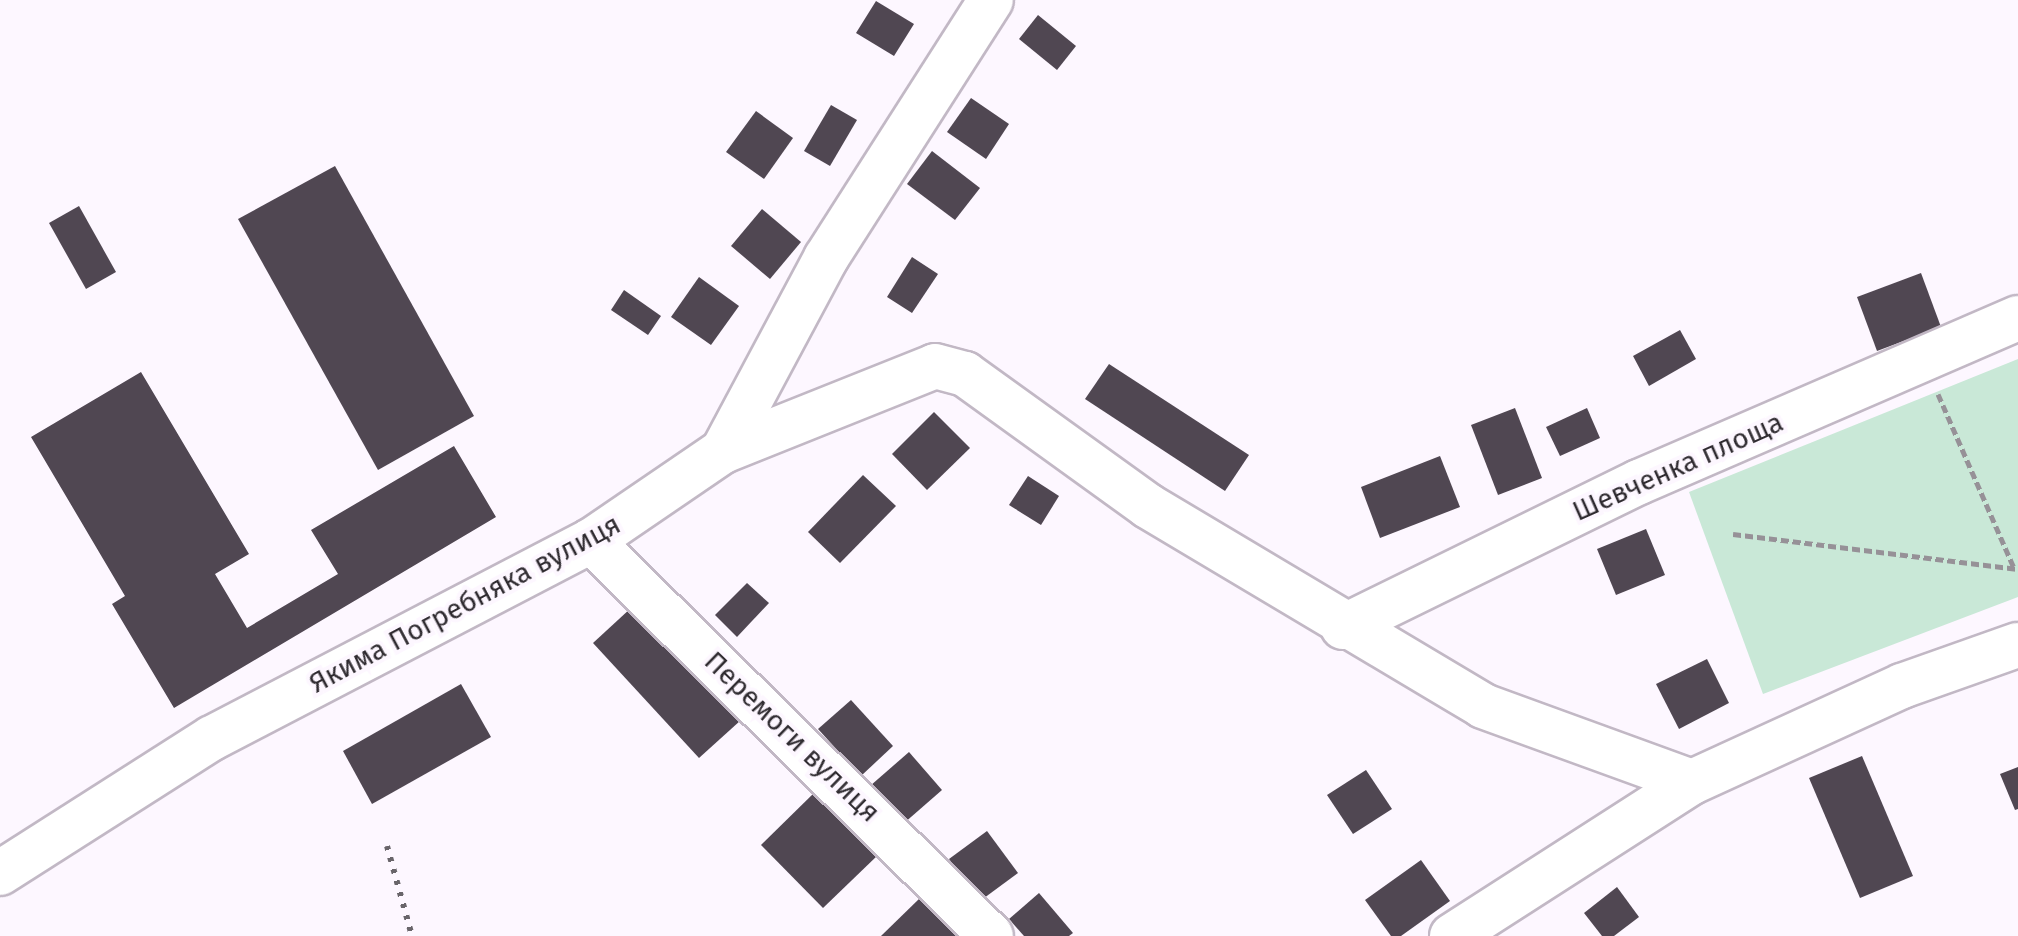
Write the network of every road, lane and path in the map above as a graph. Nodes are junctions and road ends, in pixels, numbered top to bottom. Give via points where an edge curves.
1 (991, 0) edge
2 (2018, 318) edge
3 (1922, 359) junction
4 (723, 451) junction
5 (1733, 534) dead end
6 (591, 541) junction
7 (2016, 569) edge
8 (1343, 627) junction
9 (2018, 645) edge
10 (1692, 782) junction
11 (0, 873) edge
12 (991, 936) edge
13 (1452, 936) edge

1 - 4 street, Якима Погребняка вулиця via 826,258
2 - 3 street, Шевченка площа
3 - 7 path
3 - 8 street, Шевченка площа via 1639,482
4 - 6 street, Якима Погребняка вулиця
4 - 8 street via 935,366 965,374 1148,506
5 - 7 path
6 - 11 street, Якима Погребняка вулиця via 212,738
6 - 12 street, Перемоги вулиця
8 - 10 street via 1483,706
9 - 10 street via 1902,686
10 - 13 street

